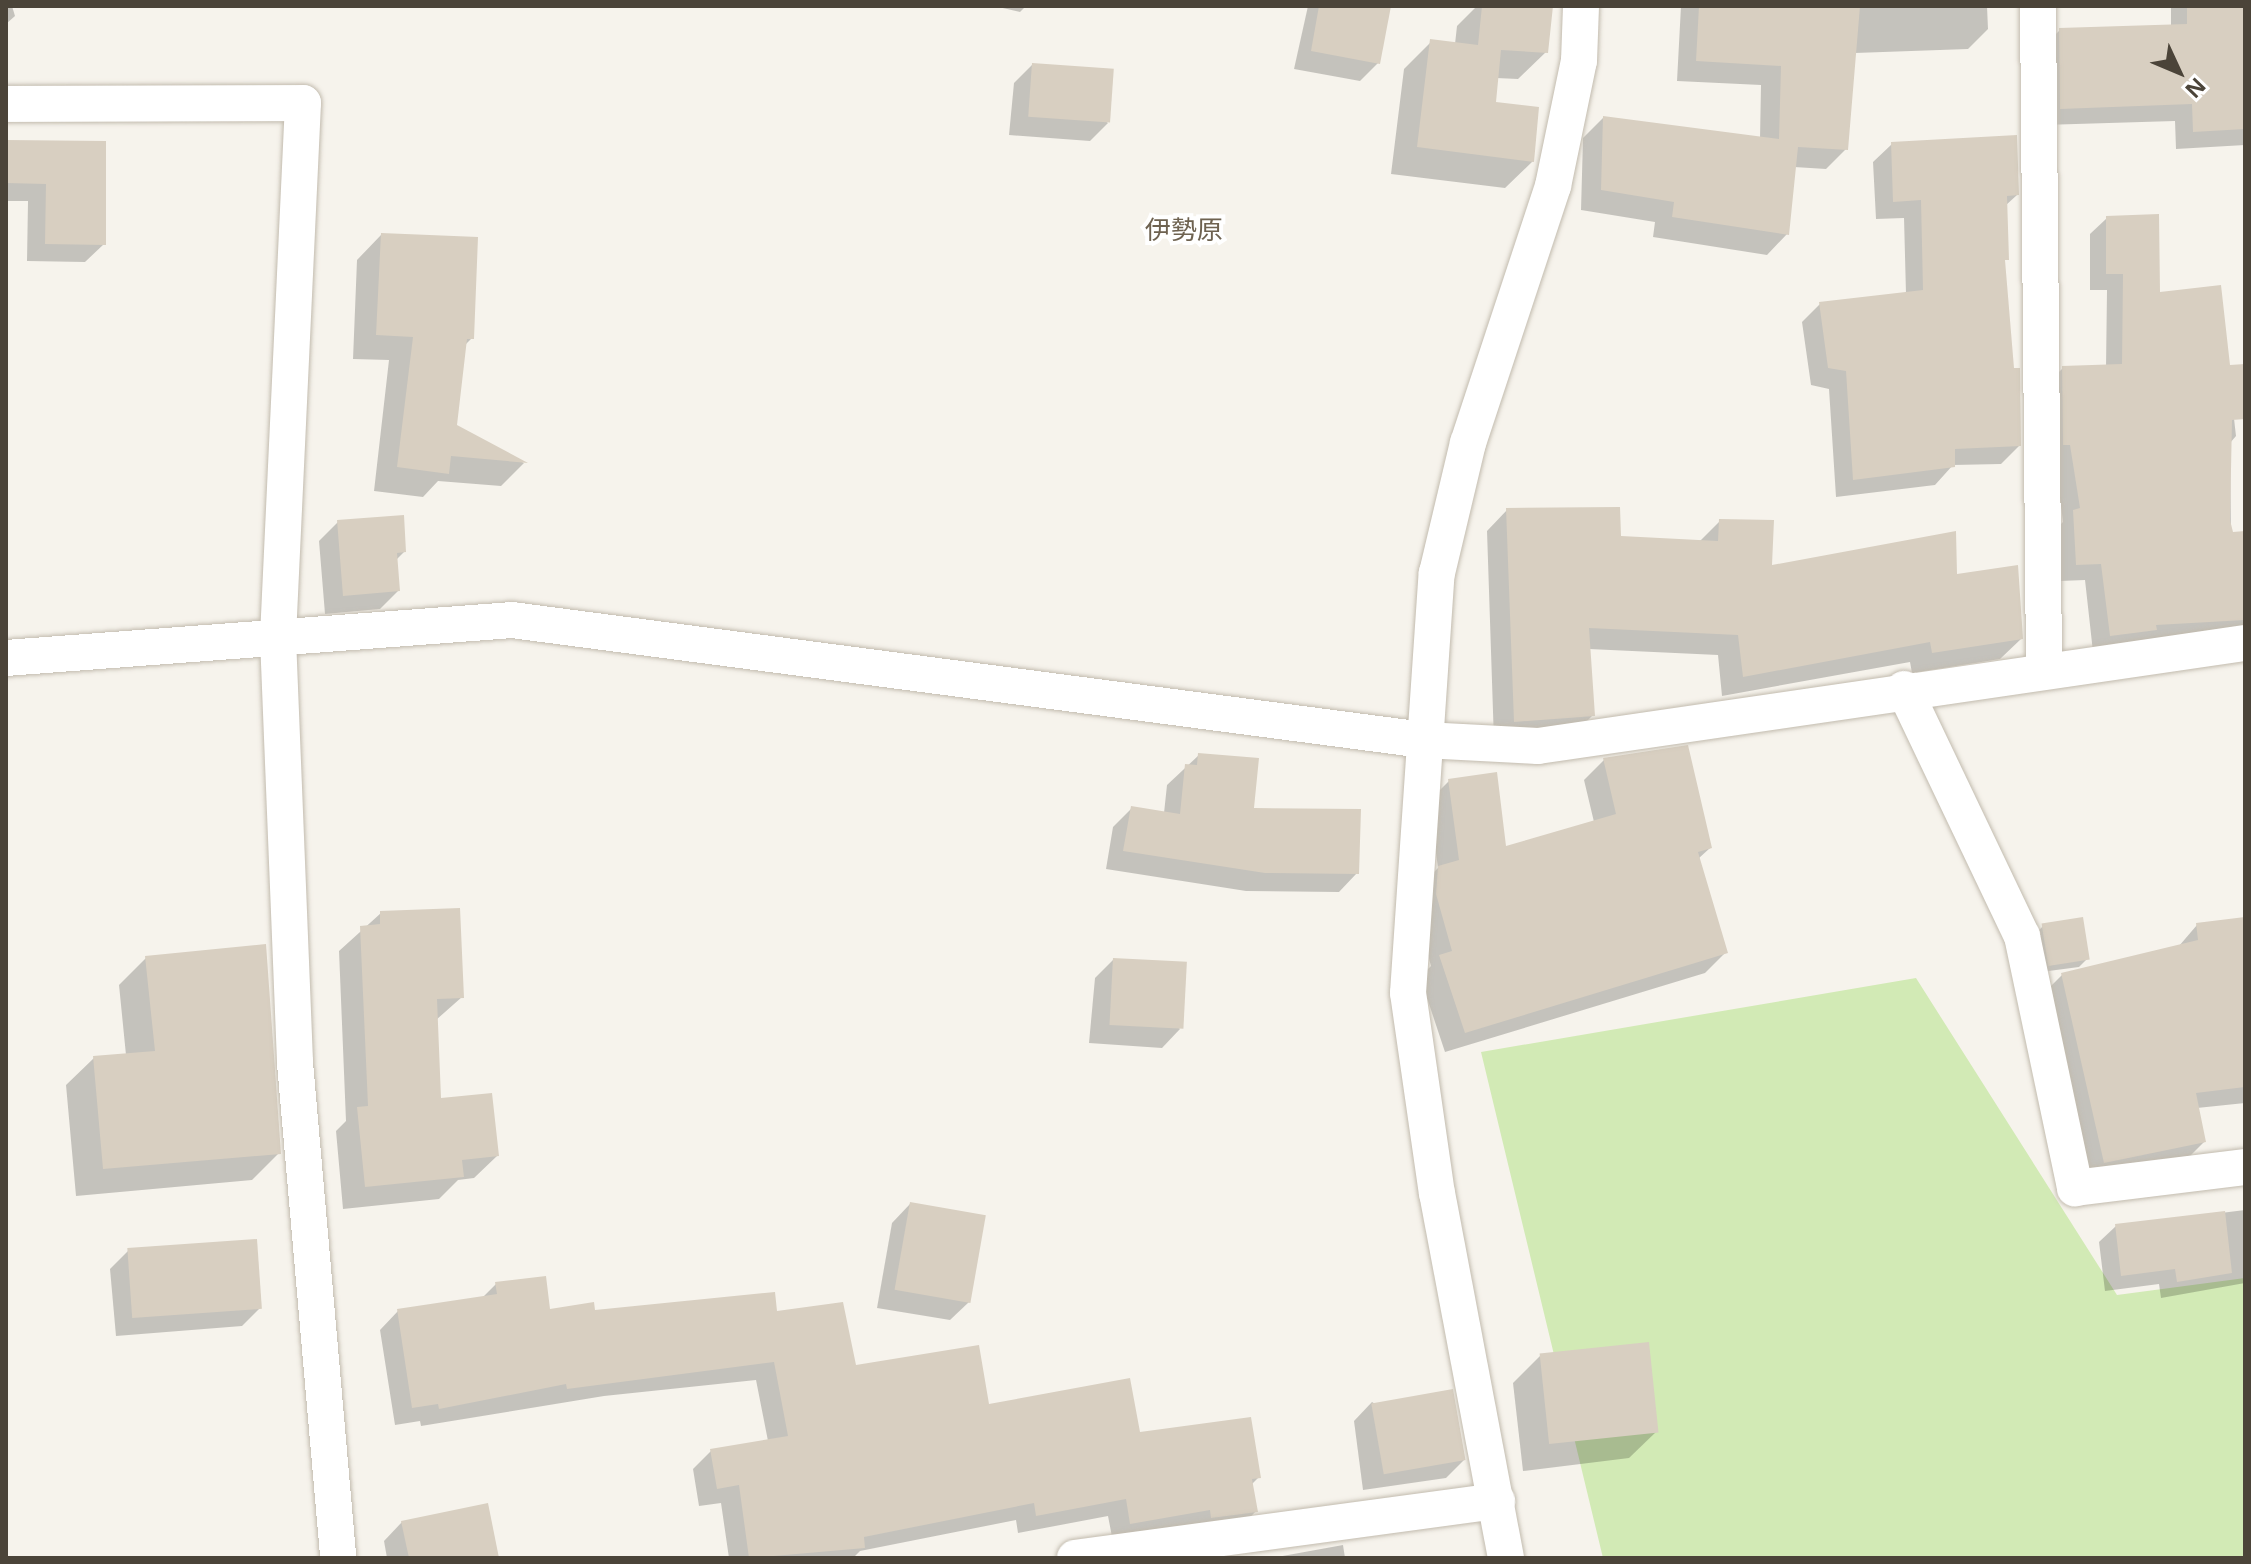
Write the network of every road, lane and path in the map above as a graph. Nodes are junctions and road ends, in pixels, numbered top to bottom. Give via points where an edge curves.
1 (1581, 6) edge
2 (2038, 6) edge
3 (6, 104) edge
4 (278, 638) junction
5 (2245, 643) edge
6 (6, 658) edge
7 (2044, 671) junction
8 (1904, 689) junction
9 (1424, 740) junction
10 (2245, 1167) edge
11 (1497, 1501) junction
12 (338, 1558) edge
13 (1075, 1558) edge
14 (1506, 1558) edge

1 - 9 street via 1579,61 1553,186 1468,443 1437,573
2 - 7 street
3 - 4 street via 303,103
4 - 6 street
4 - 9 street via 512,620
4 - 12 street via 295,1063
5 - 7 street
7 - 8 street
8 - 9 street via 1538,746
8 - 10 street via 2022,936 2075,1188
9 - 11 street via 1408,993 1437,1194
11 - 13 street
11 - 14 street

